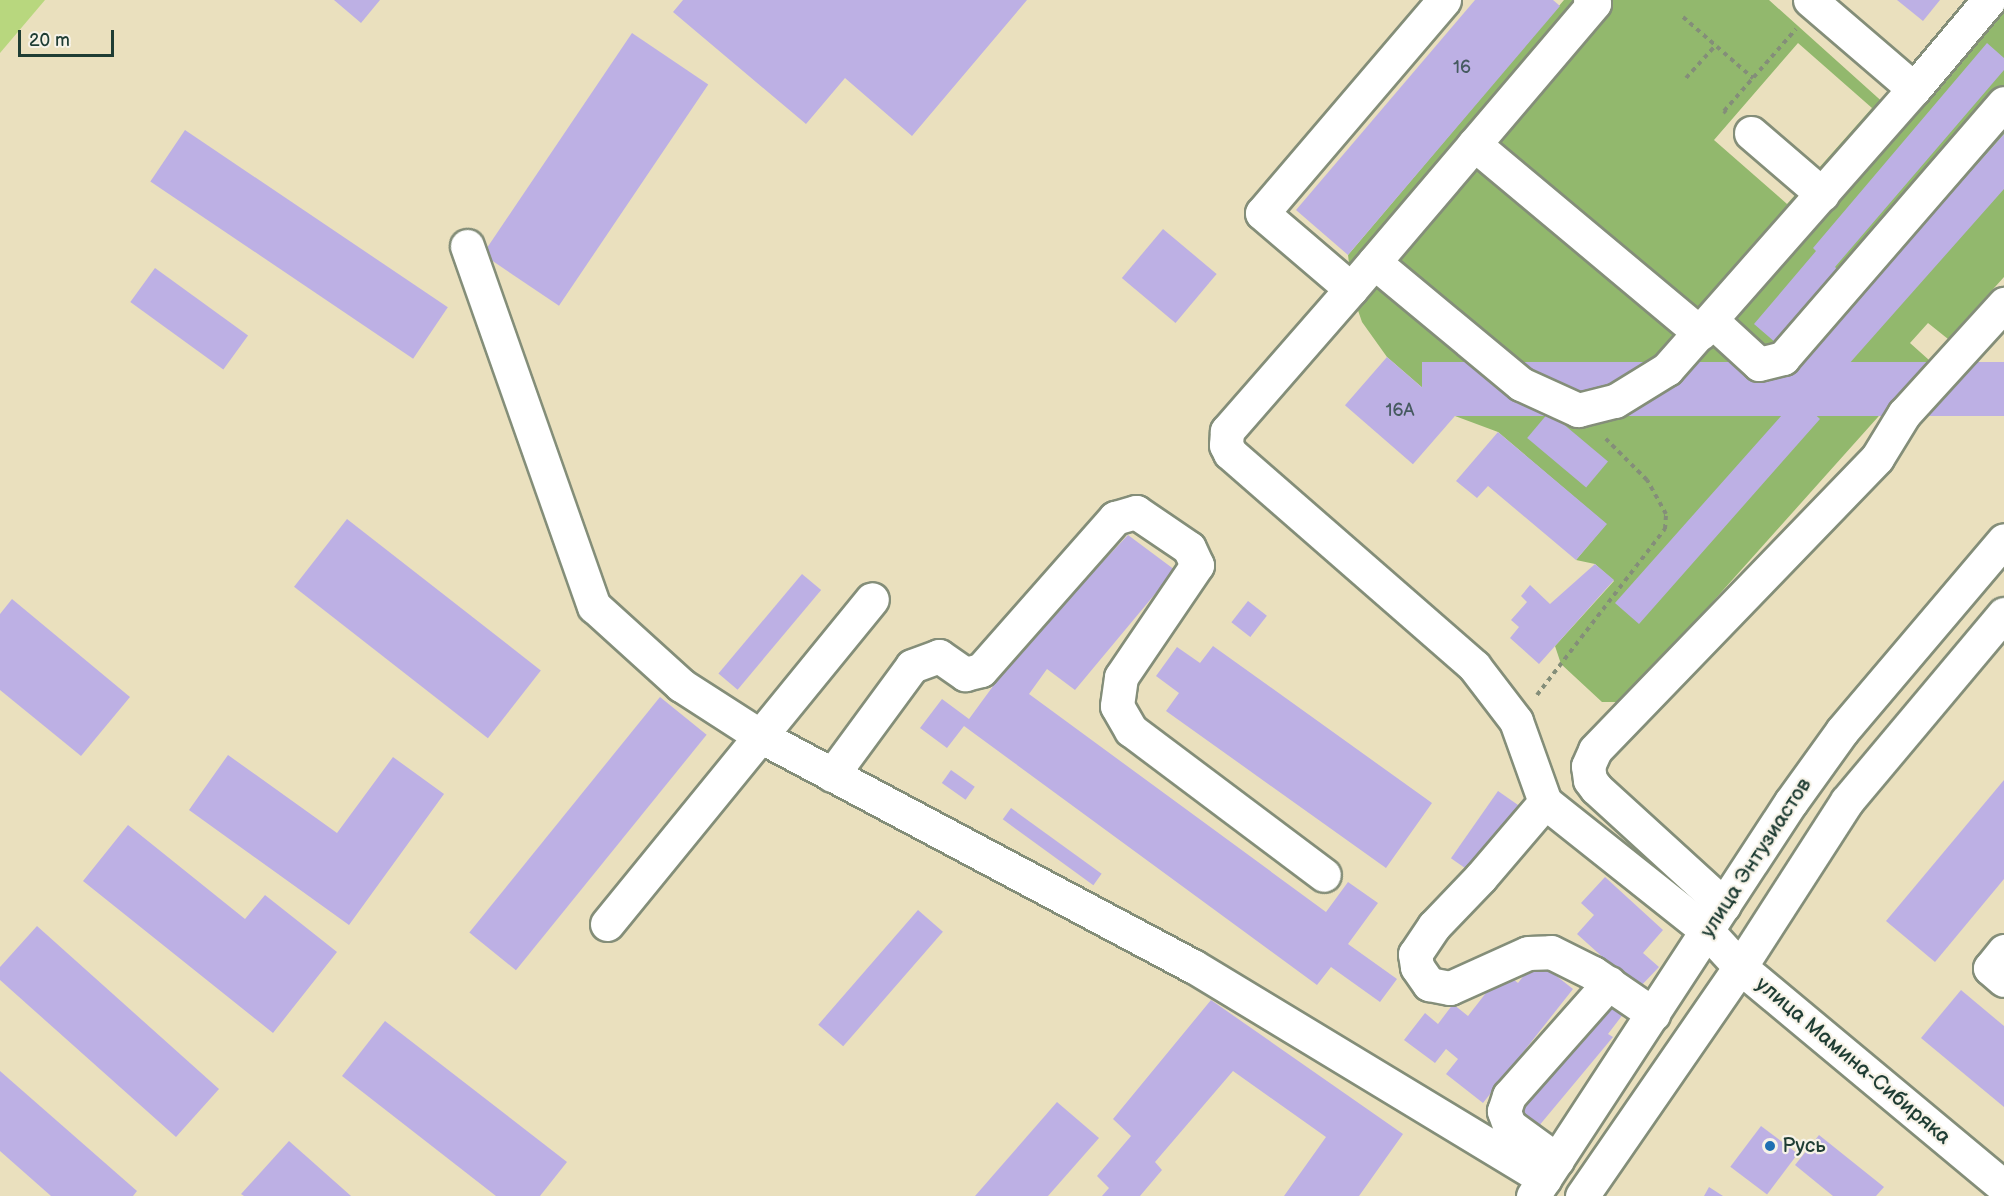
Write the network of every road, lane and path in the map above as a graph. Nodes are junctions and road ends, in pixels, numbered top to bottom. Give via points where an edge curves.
1 (1444, 0) edge
2 (1590, 0) edge
3 (1989, 0) edge
4 (1813, 3) edge
5 (1683, 16) dead end
6 (1716, 45) junction
7 (1686, 78) dead end
8 (1753, 78) junction
9 (1914, 89) junction
10 (2004, 103) edge
11 (1742, 125) joint
12 (1474, 144) junction
13 (1822, 194) junction
14 (467, 246) dead end
15 (1374, 262) junction
16 (1351, 289) junction
17 (2004, 304) edge
18 (1705, 327) junction
19 (1578, 410) junction
20 (2004, 540) edge
21 (872, 599) dead end
22 (2004, 614) edge
23 (1516, 722) junction
24 (760, 736) junction
25 (832, 775) junction
26 (1545, 802) junction
27 (1324, 875) dead end
28 (1716, 918) junction
29 (607, 924) dead end
30 (2004, 951) edge
31 (1740, 967) junction
32 (2004, 980) edge
33 (1609, 984) junction
34 (1653, 1014) junction
35 (1545, 1178) edge
36 (2004, 1187) edge
37 (1582, 1196) edge

1 - 16 main road via 1262,213
2 - 12 main road via 1594,3
3 - 9 main road
4 - 8 path
4 - 9 main road
5 - 6 path
6 - 7 path
6 - 8 path
8 - 11 path via 1724,111
9 - 13 main road
10 - 18 main road via 1783,358 1759,364
11 - 13 main road
12 - 15 main road
12 - 18 main road
13 - 18 main road
14 - 24 main road via 594,606 681,685
15 - 16 main road
15 - 19 main road via 1521,384
16 - 23 main road via 1227,431 1226,445 1230,453 1474,666
17 - 28 main road via 1904,414 1877,458 1595,750 1588,766 1590,780
18 - 19 main road via 1667,369 1615,401
19 - 23 path via 1647,480 1666,514 1665,529
20 - 28 main road, улица Энтузиастов via 1842,731
21 - 24 main road
22 - 31 main road via 1847,801
23 - 26 main road
24 - 25 main road
24 - 29 main road
25 - 27 main road via 912,666 939,656 965,674 981,670 1114,518 1136,512 1189,548 1197,565 1121,677 1117,706 1131,730
25 - 35 main road via 1193,966
26 - 28 main road
26 - 33 main road via 1434,926 1415,954 1417,967 1429,984 1450,988 1528,953 1551,952
28 - 31 main road, улица Мамина-Сибиряка
28 - 34 main road, улица Энтузиастов
30 - 32 main road via 1990,968
31 - 36 main road, улица Мамина-Сибиряка
31 - 37 main road
33 - 34 main road
33 - 35 main road via 1509,1096 1504,1111 1509,1125
34 - 35 main road, улица Энтузиастов

